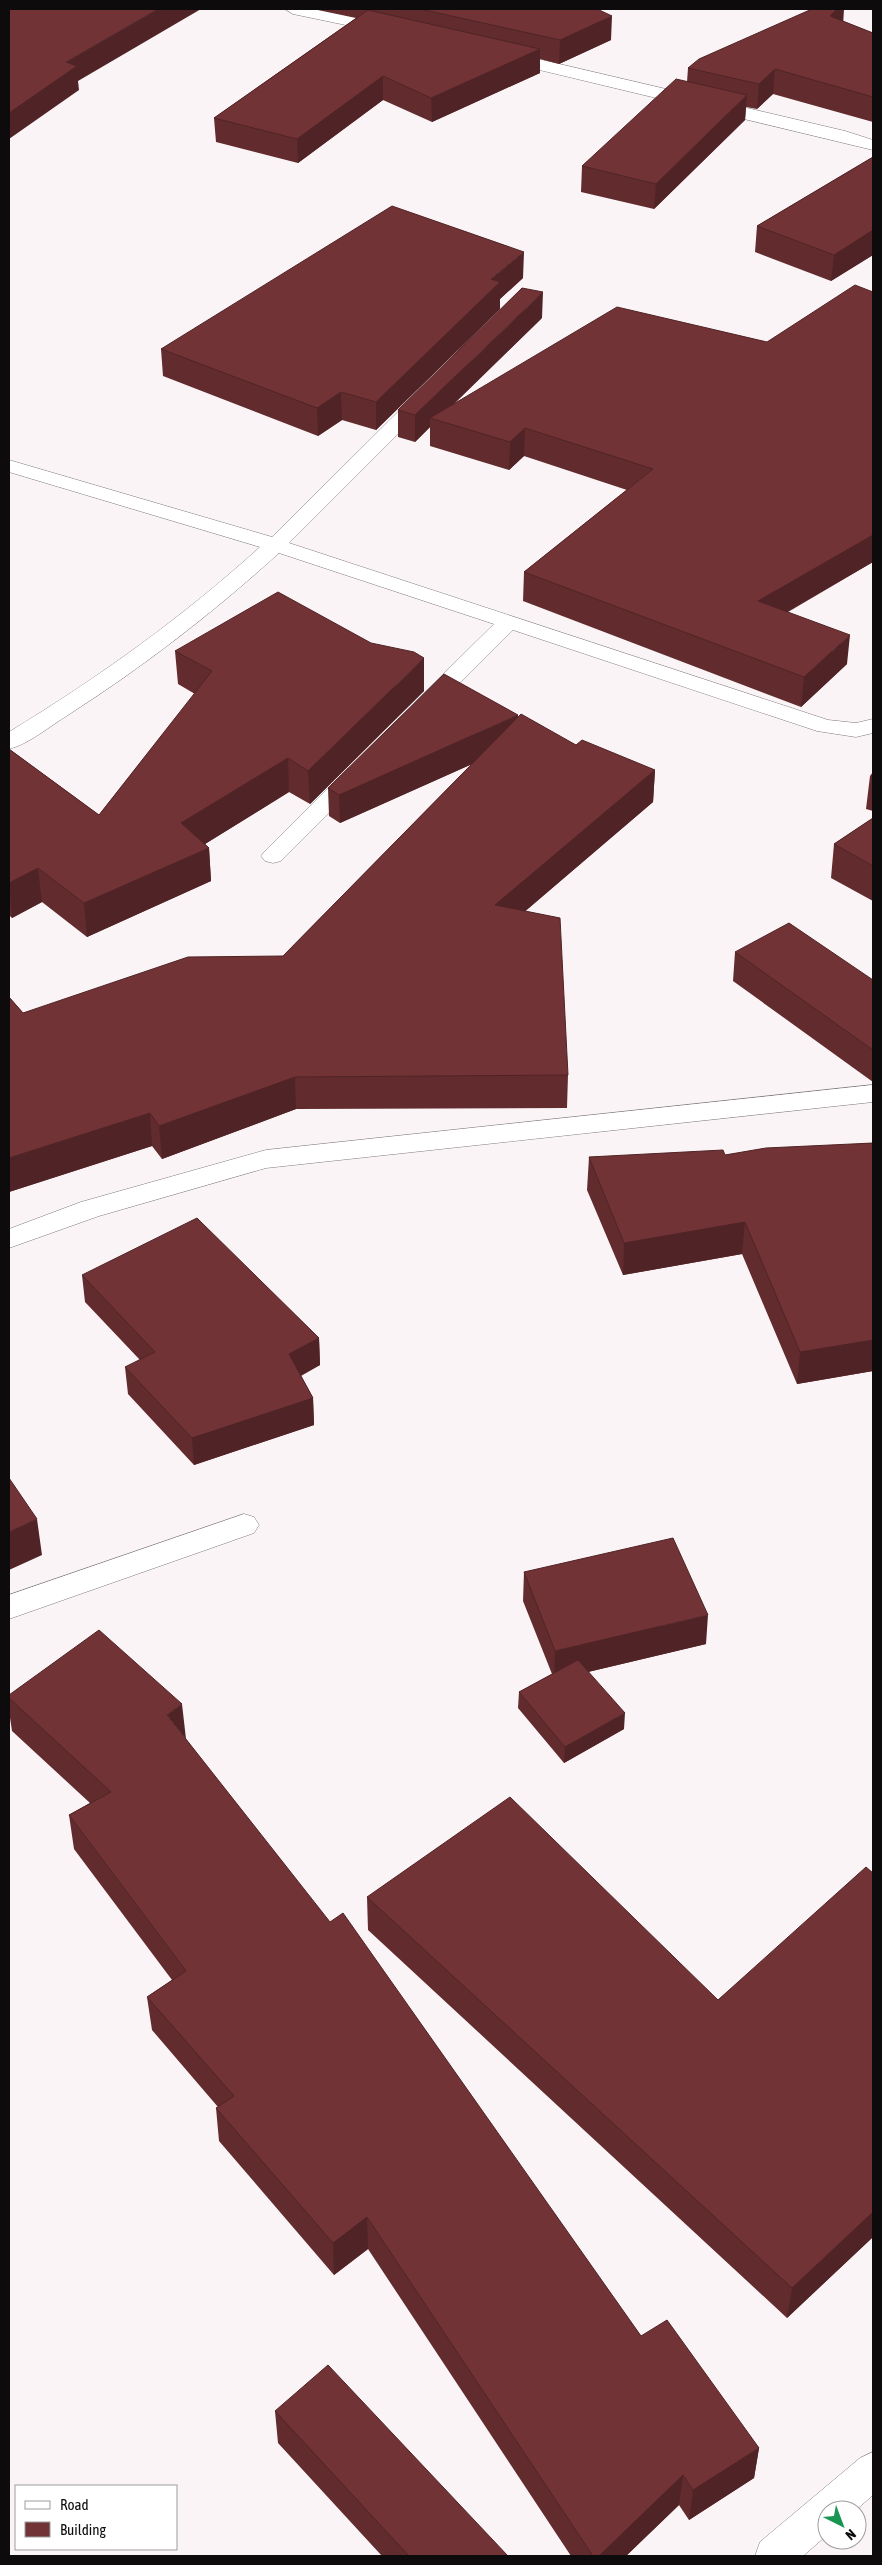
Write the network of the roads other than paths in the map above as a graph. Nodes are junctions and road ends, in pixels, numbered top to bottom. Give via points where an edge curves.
1 (293, 9) edge
2 (407, 34) edge
3 (484, 52) edge
4 (873, 145) edge
5 (437, 385) edge
6 (9, 466) edge
7 (276, 545) junction
8 (509, 622) junction
9 (412, 718) edge
10 (873, 726) edge
11 (9, 742) edge
12 (370, 759) edge
13 (273, 856) dead end
14 (873, 1093) edge
15 (9, 1238) edge
16 (244, 1525) dead end
17 (9, 1607) edge
18 (873, 2471) edge
19 (839, 2500) edge
20 (817, 2519) edge
21 (774, 2556) edge

1 - 2 street
3 - 4 street
5 - 7 street
6 - 7 street
7 - 8 street
7 - 11 street via 168,636 82,698
8 - 9 street
8 - 10 street via 825,726 856,730
12 - 13 street
14 - 15 street via 266,1160 90,1209
16 - 17 street
18 - 19 street
20 - 21 street

